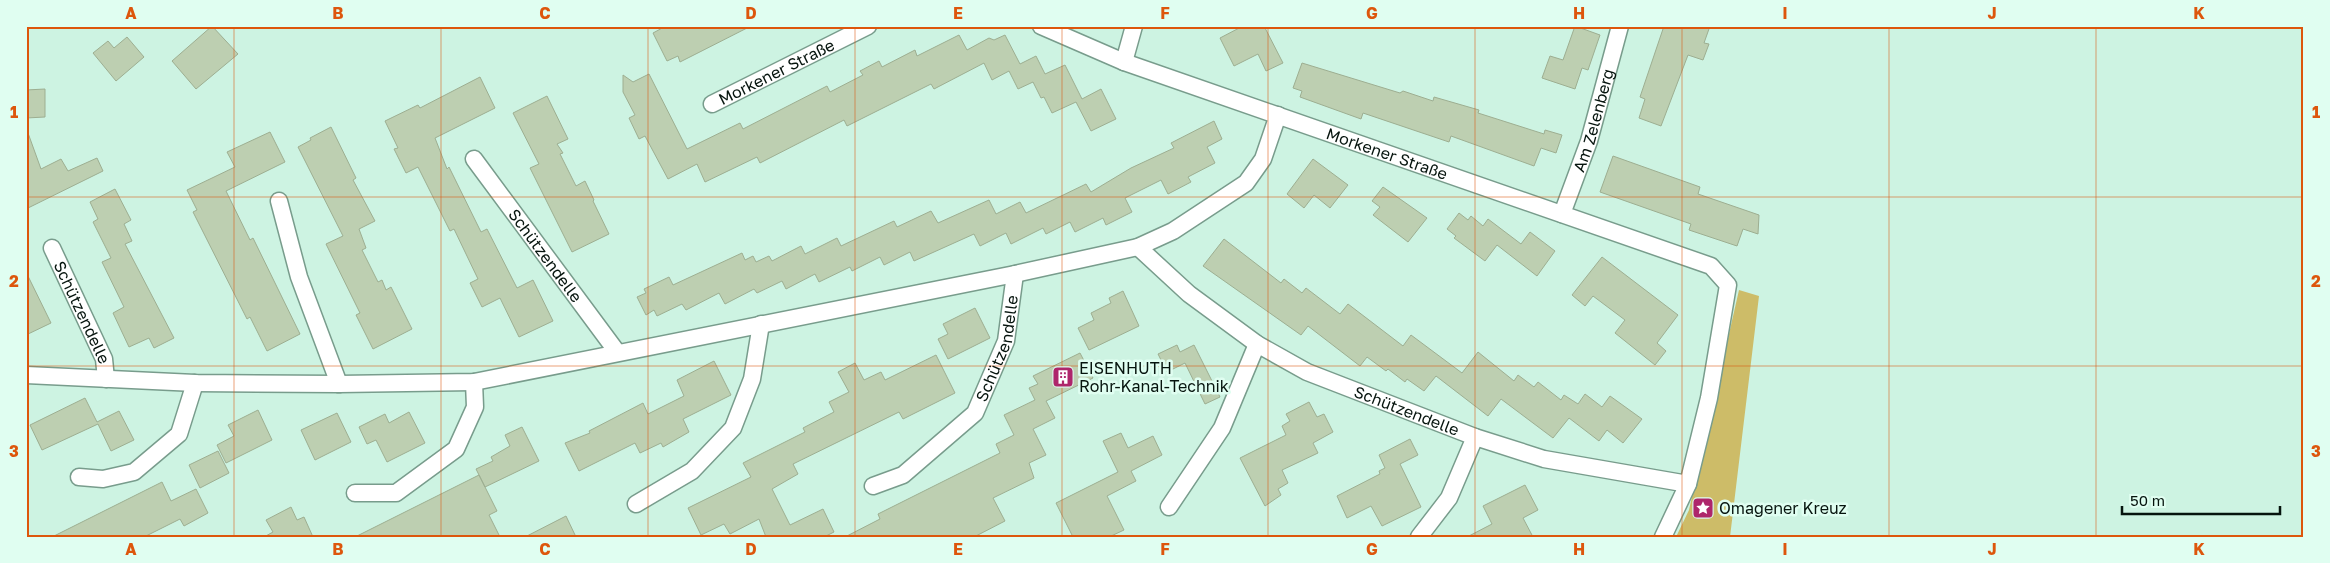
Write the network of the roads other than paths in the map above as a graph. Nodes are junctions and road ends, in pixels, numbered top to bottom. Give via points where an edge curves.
1 (868, 26) edge
2 (1042, 26) edge
3 (1134, 26) edge
4 (1620, 26) edge
5 (1124, 62) junction
6 (712, 104) dead end
7 (1278, 115) junction
8 (474, 159) dead end
9 (279, 201) dead end
10 (1562, 214) junction
11 (1138, 247) junction
12 (52, 248) dead end
13 (1015, 274) junction
14 (761, 324) junction
15 (1256, 344) junction
16 (617, 352) junction
17 (26, 375) edge
18 (106, 378) junction
19 (474, 382) junction
20 (195, 383) junction
21 (339, 384) junction
22 (1475, 437) junction
23 (79, 477) dead end
24 (1688, 484) junction
25 (873, 486) dead end
26 (355, 493) dead end
27 (636, 504) dead end
28 (1169, 507) dead end
29 (1419, 537) edge
30 (1663, 537) edge

1 - 6 street, Morkener Straße
2 - 5 street, Morkener Straße
3 - 5 street
4 - 10 street, Am Zelenberg via 1589,141
5 - 7 street, Morkener Straße
7 - 10 street, Morkener Straße
7 - 11 street, Schützendelle via 1263,160 1246,183 1173,231
8 - 16 street, Schützendelle
9 - 21 street via 299,276
10 - 24 street, Morkener Straße via 1711,266 1728,285 1709,398
11 - 13 street, Schützendelle
11 - 15 street, Schützendelle via 1189,294
12 - 18 street, Schützendelle via 104,359
13 - 14 street, Schützendelle
13 - 25 street, Schützendelle via 1006,341 975,413 903,475
14 - 16 street, Schützendelle
14 - 27 street via 752,380 733,428 692,471
15 - 22 street, Schützendelle via 1307,372
15 - 28 street via 1222,428
16 - 19 street, Schützendelle
17 - 18 street, Schützendelle
18 - 20 street, Schützendelle
19 - 21 street, Schützendelle
19 - 26 street via 475,407 456,449 396,493
20 - 21 street, Schützendelle
20 - 23 street via 179,434 134,472 103,479
22 - 24 street, Schützendelle via 1544,459
22 - 29 street, Schützendelle via 1449,498
24 - 30 street

